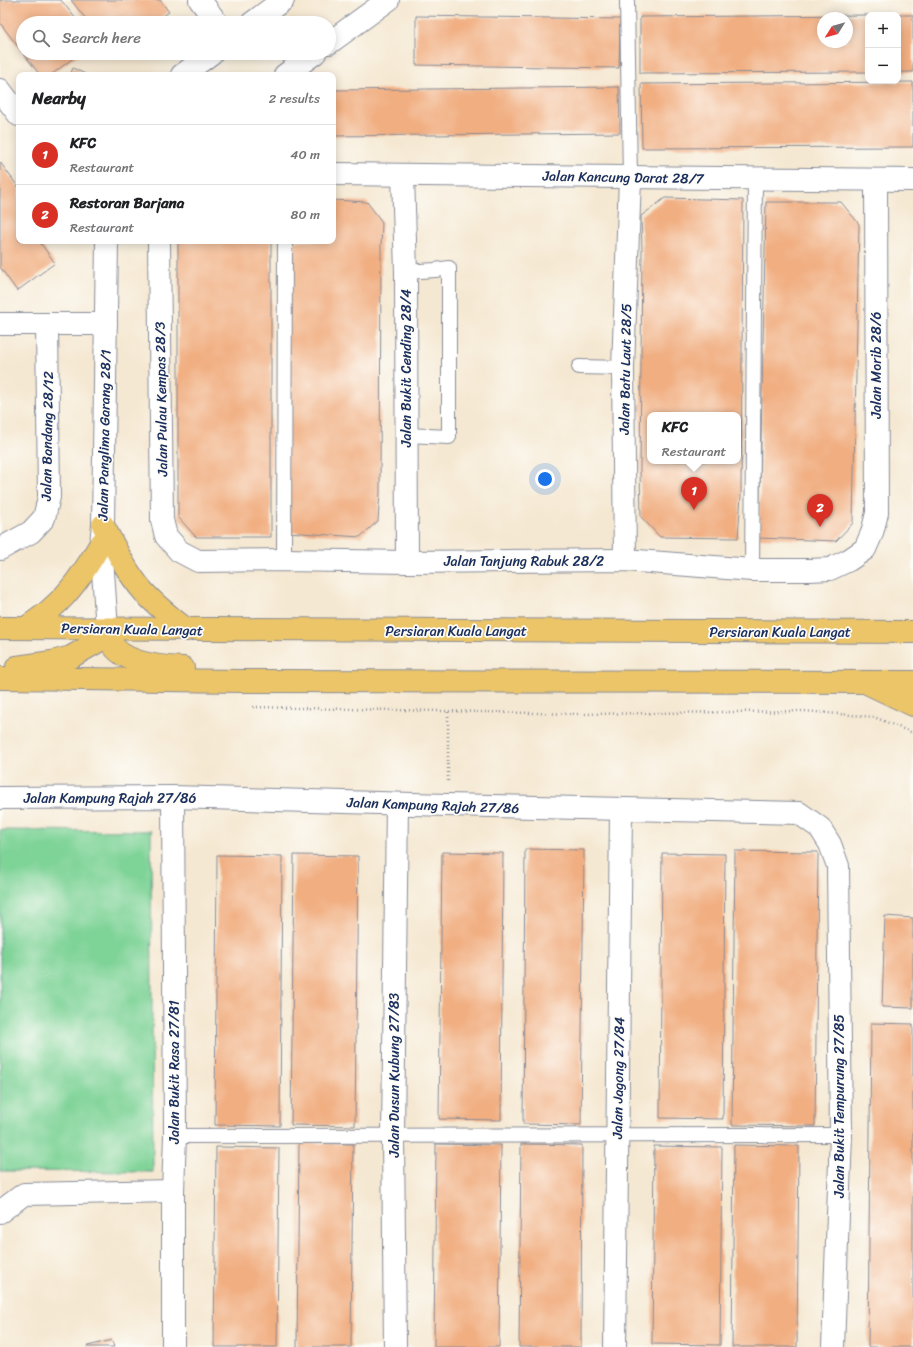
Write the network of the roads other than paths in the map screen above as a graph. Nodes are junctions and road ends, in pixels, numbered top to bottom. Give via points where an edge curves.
1 (200, 0) edge
2 (283, 0) edge
3 (388, 0) edge
4 (627, 0) edge
5 (212, 16) edge
6 (261, 16) edge
7 (336, 38) edge
8 (202, 60) edge
9 (305, 60) edge
10 (186, 72) edge
11 (289, 72) edge
12 (0, 90) edge
13 (16, 112) edge
14 (336, 174) edge
15 (403, 175) junction
16 (630, 178) junction
17 (755, 179) junction
18 (876, 180) junction
19 (913, 180) edge
20 (107, 244) edge
21 (159, 244) edge
22 (285, 244) edge
23 (406, 272) junction
24 (0, 324) edge
25 (48, 324) junction
26 (106, 324) junction
27 (579, 367) dead end
28 (623, 368) junction
29 (406, 435) junction
30 (102, 534) junction
31 (0, 549) edge
32 (865, 549) joint
33 (179, 551) joint
34 (284, 560) junction
35 (625, 560) junction
36 (407, 562) junction
37 (752, 570) junction
38 (0, 628) edge
39 (26, 628) junction
40 (107, 630) junction
41 (187, 630) junction
42 (913, 632) edge
43 (0, 667) edge
44 (0, 678) edge
45 (242, 681) junction
46 (863, 682) junction
47 (913, 682) edge
48 (913, 705) edge
49 (173, 797) junction
50 (0, 798) edge
51 (397, 804) junction
52 (621, 810) junction
53 (838, 866) joint
54 (393, 1135) junction
55 (175, 1136) junction
56 (618, 1136) junction
57 (840, 1136) junction
58 (172, 1191) junction
59 (0, 1192) edge
60 (24, 1194) junction
61 (0, 1212) edge
62 (173, 1347) edge
63 (395, 1347) edge
64 (615, 1347) edge
65 (833, 1347) edge

1 - 5 street
2 - 6 street
3 - 7 street
4 - 16 lane
8 - 10 street
9 - 11 street
12 - 13 street
14 - 15 street, Jalan Kancung Darat 28/7
15 - 16 street, Jalan Kancung Darat 28/7
15 - 23 street, Jalan Bukit Cending 28/4
16 - 17 street, Jalan Kancung Darat 28/7
16 - 28 street, Jalan Batu Laut 28/5
17 - 18 street, Jalan Kancung Darat 28/7
17 - 37 lane
18 - 19 street, Jalan Kancung Darat 28/7
18 - 32 street, Jalan Morib 28/6 via 877,513
20 - 26 street, Jalan Panglima Garang 28/1
21 - 33 street, Jalan Pulau Kempas 28/3 via 162,520 166,536
22 - 34 lane
23 - 29 street, Jalan Bukit Cending 28/4
23 - 29 lane via 449,268 449,437
24 - 25 street
25 - 26 street
25 - 31 street, Jalan Bandang 28/12 via 49,497 44,518 31,532
26 - 30 street, Jalan Panglima Garang 28/1
27 - 28 lane
28 - 35 street, Jalan Batu Laut 28/5
29 - 36 street, Jalan Bukit Cending 28/4
30 - 39 main road via 91,561 73,586 53,608
30 - 40 street, Jalan Panglima Garang 28/1
30 - 41 main road via 143,591
32 - 37 street, Jalan Tanjung Rabuk 28/2 via 830,569
33 - 34 street, Jalan Tanjung Rabuk 28/2 via 198,560
34 - 36 street, Jalan Tanjung Rabuk 28/2
35 - 36 street, Jalan Tanjung Rabuk 28/2
35 - 37 street, Jalan Tanjung Rabuk 28/2
38 - 39 main road, Persiaran Kuala Langat
39 - 40 main road, Persiaran Kuala Langat
40 - 41 main road, Persiaran Kuala Langat
40 - 43 main road via 97,642 71,657 18,667
40 - 45 main road via 112,643 122,654 133,660 171,667 205,668
41 - 42 main road, Persiaran Kuala Langat
44 - 45 main road
45 - 46 main road
46 - 47 main road
46 - 48 main road
49 - 50 street, Jalan Kampung Rajah 27/86
49 - 51 street, Jalan Kampung Rajah 27/86
49 - 55 street, Jalan Bukit Rasa 27/81
51 - 52 street, Jalan Kampung Rajah 27/86
51 - 54 street, Jalan Dusun Kubung 27/83
52 - 53 street, Jalan Kampung Rajah 27/86 via 799,813 820,828 830,844
52 - 56 street, Jalan Jagong 27/84
53 - 57 street, Jalan Bukit Tempurung 27/85
54 - 55 lane
54 - 56 lane
54 - 63 street, Jalan Dusun Kubung 27/83
55 - 58 street, Jalan Bukit Rasa 27/81
56 - 57 lane
56 - 64 street, Jalan Jagong 27/84
57 - 65 street, Jalan Bukit Tempurung 27/85
58 - 60 street
58 - 62 street, Jalan Bukit Rasa 27/81
59 - 60 street
60 - 61 street

